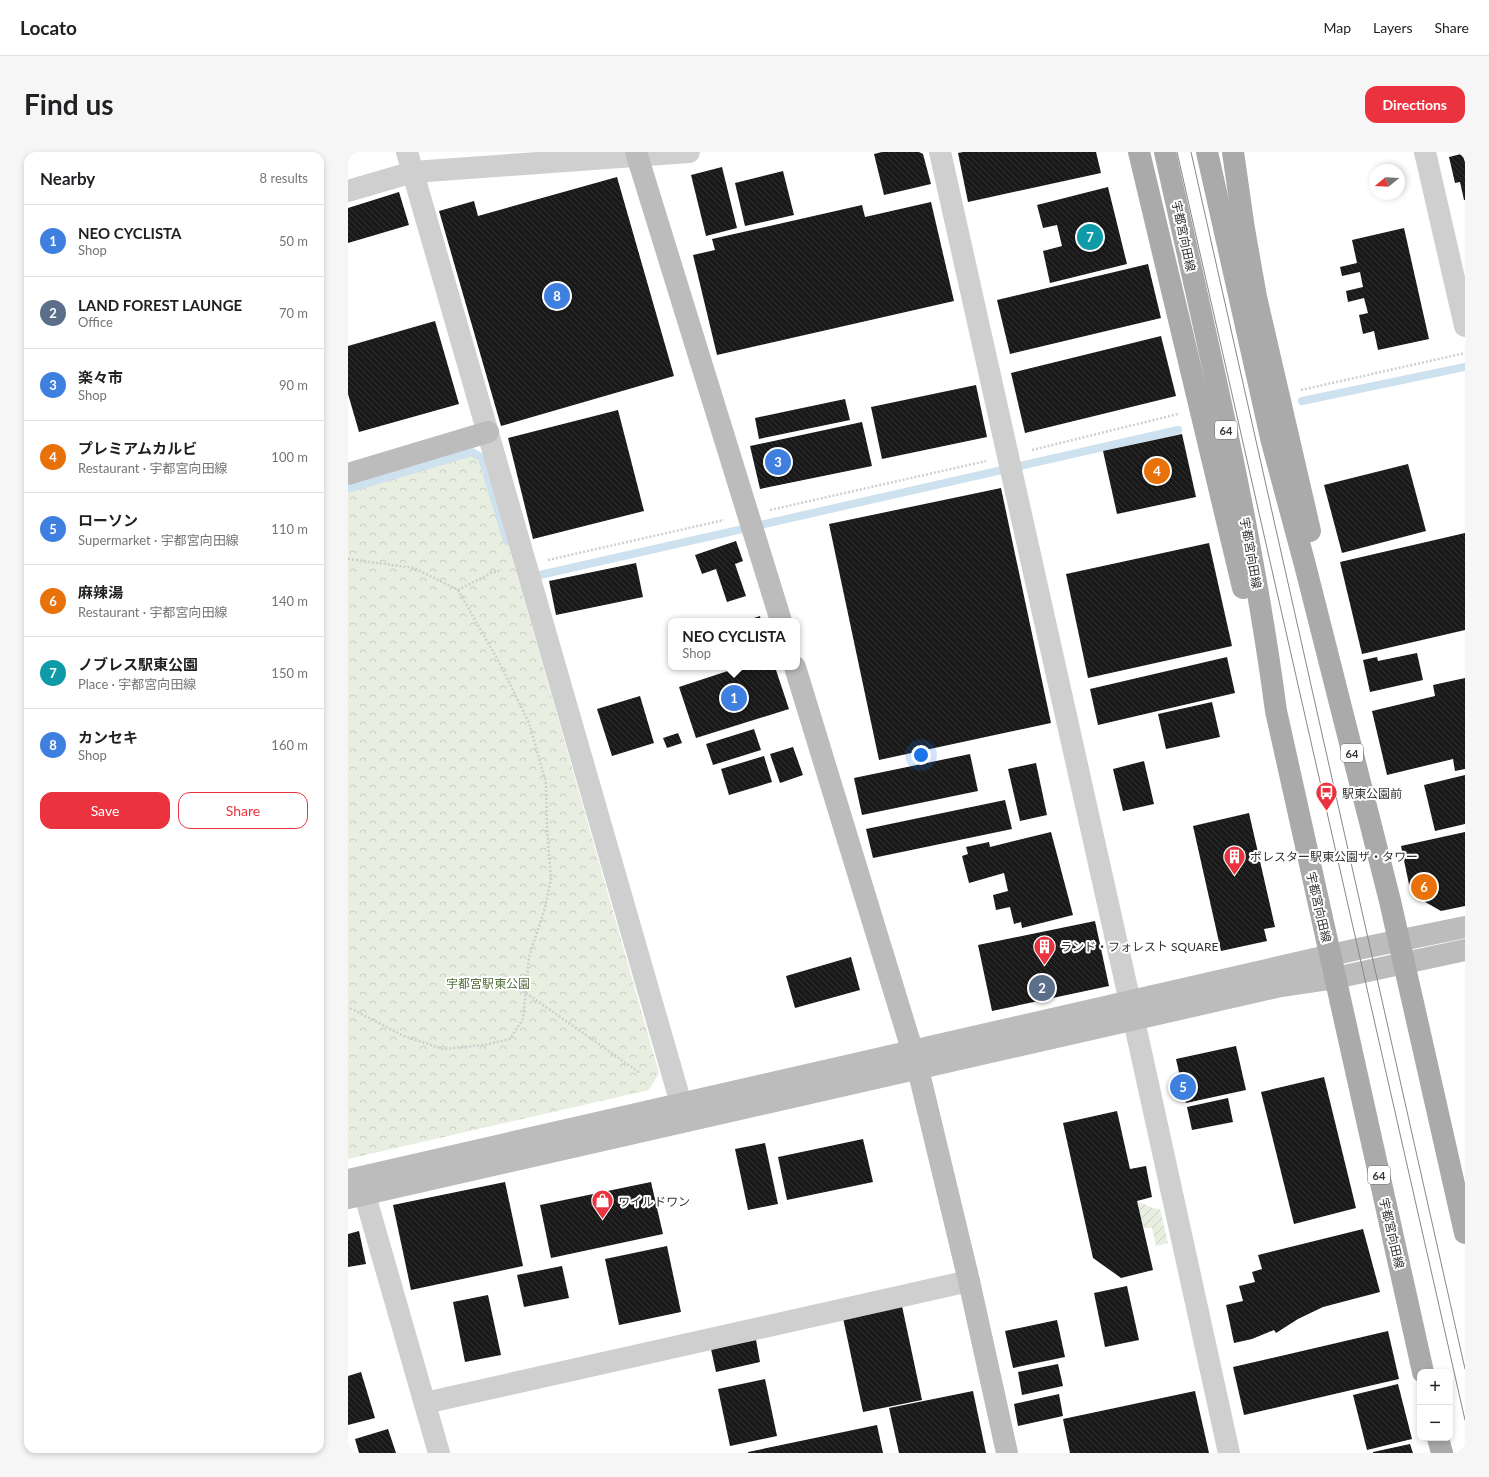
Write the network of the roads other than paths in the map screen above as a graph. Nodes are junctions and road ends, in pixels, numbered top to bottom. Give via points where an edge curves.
1 (690, 152) edge
2 (940, 152) edge
3 (1139, 152) edge
4 (1165, 152) edge
5 (1207, 152) edge
6 (1233, 152) edge
7 (1425, 152) edge
8 (637, 154) edge
9 (410, 162) edge
10 (348, 190) edge
11 (1465, 326) edge
12 (488, 432) junction
13 (348, 474) edge
14 (1306, 565) junction
15 (780, 618) edge
16 (796, 670) edge
17 (1276, 711) junction
18 (1465, 927) edge
19 (1399, 940) junction
20 (1465, 950) edge
21 (1330, 956) junction
22 (1404, 963) junction
23 (1335, 978) junction
24 (1132, 1011) junction
25 (915, 1060) junction
26 (684, 1113) junction
27 (355, 1187) edge
28 (1465, 1233) edge
29 (970, 1281) junction
30 (1423, 1369) edge
31 (425, 1403) junction
32 (1439, 1441) edge
33 (439, 1453) edge
34 (1007, 1453) edge
35 (1229, 1453) edge
36 (1442, 1453) edge

1 - 8 street
2 - 24 street
3 - 17 main road via 1208,434 1260,662
4 - 17 main road, 宇都宮向田線 / 64 via 1245,516
5 - 14 main road, 64 via 1272,442
6 - 14 main road via 1256,297 1304,499 1311,540 1311,553
7 - 11 street
8 - 9 street
8 - 15 street
9 - 10 street
9 - 12 street
12 - 13 street
12 - 26 street
14 - 19 main road, 64
16 - 25 street
17 - 21 main road, 宇都宮向田線 / 64
18 - 19 street
19 - 21 street
19 - 22 main road, 64
20 - 22 street
21 - 23 main road, 64
21 - 24 street
22 - 23 street
22 - 28 main road, 64
23 - 24 street
23 - 30 main road, 宇都宮向田線 / 64
24 - 25 street
24 - 35 street
25 - 26 street
25 - 29 street
26 - 27 street
27 - 31 street
29 - 31 street
29 - 34 street
31 - 33 street
32 - 36 main road

